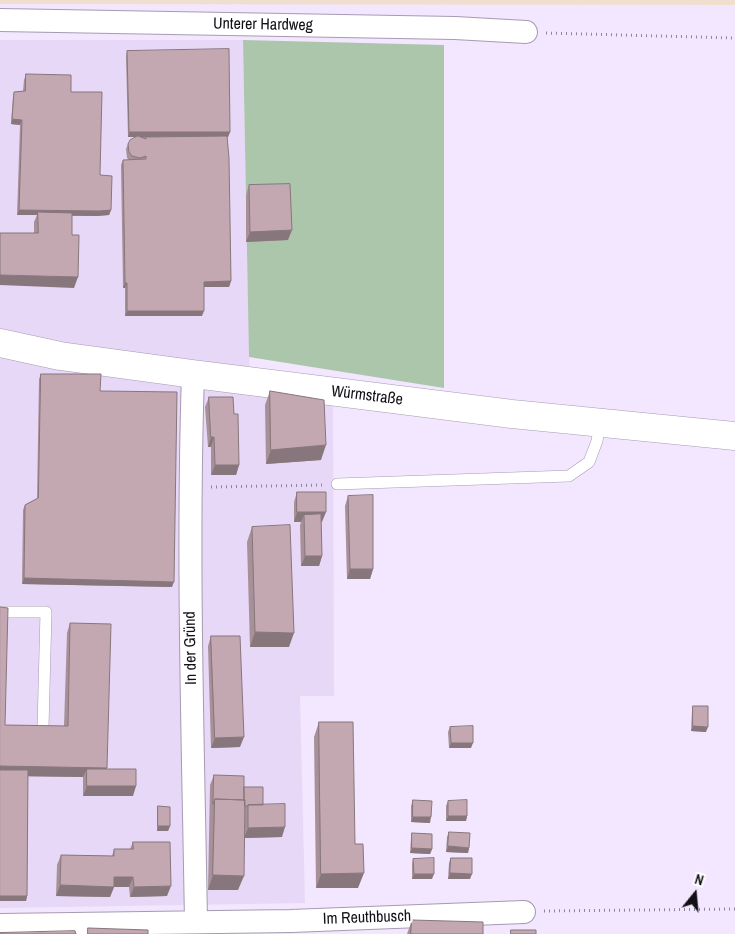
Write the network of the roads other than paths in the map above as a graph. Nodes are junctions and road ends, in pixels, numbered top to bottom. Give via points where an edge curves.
1 (0, 20) edge
2 (526, 32) road end
3 (0, 343) edge
4 (194, 374) junction
5 (600, 423) junction
6 (735, 436) edge
7 (337, 484) road end
8 (0, 612) edge
9 (43, 728) edge
10 (524, 912) road end
11 (196, 922) junction
12 (0, 925) edge

1 - 2 street, Unterer Hardweg
3 - 4 street, Würmstraße via 60,356
4 - 5 street, Würmstraße
4 - 11 street, In der Gründ via 190,563
5 - 6 street, Würmstraße
5 - 7 lane via 590,462 569,476
8 - 9 lane via 46,612
10 - 11 street, Im Reuthbusch
11 - 12 street, Im Reuthbusch

